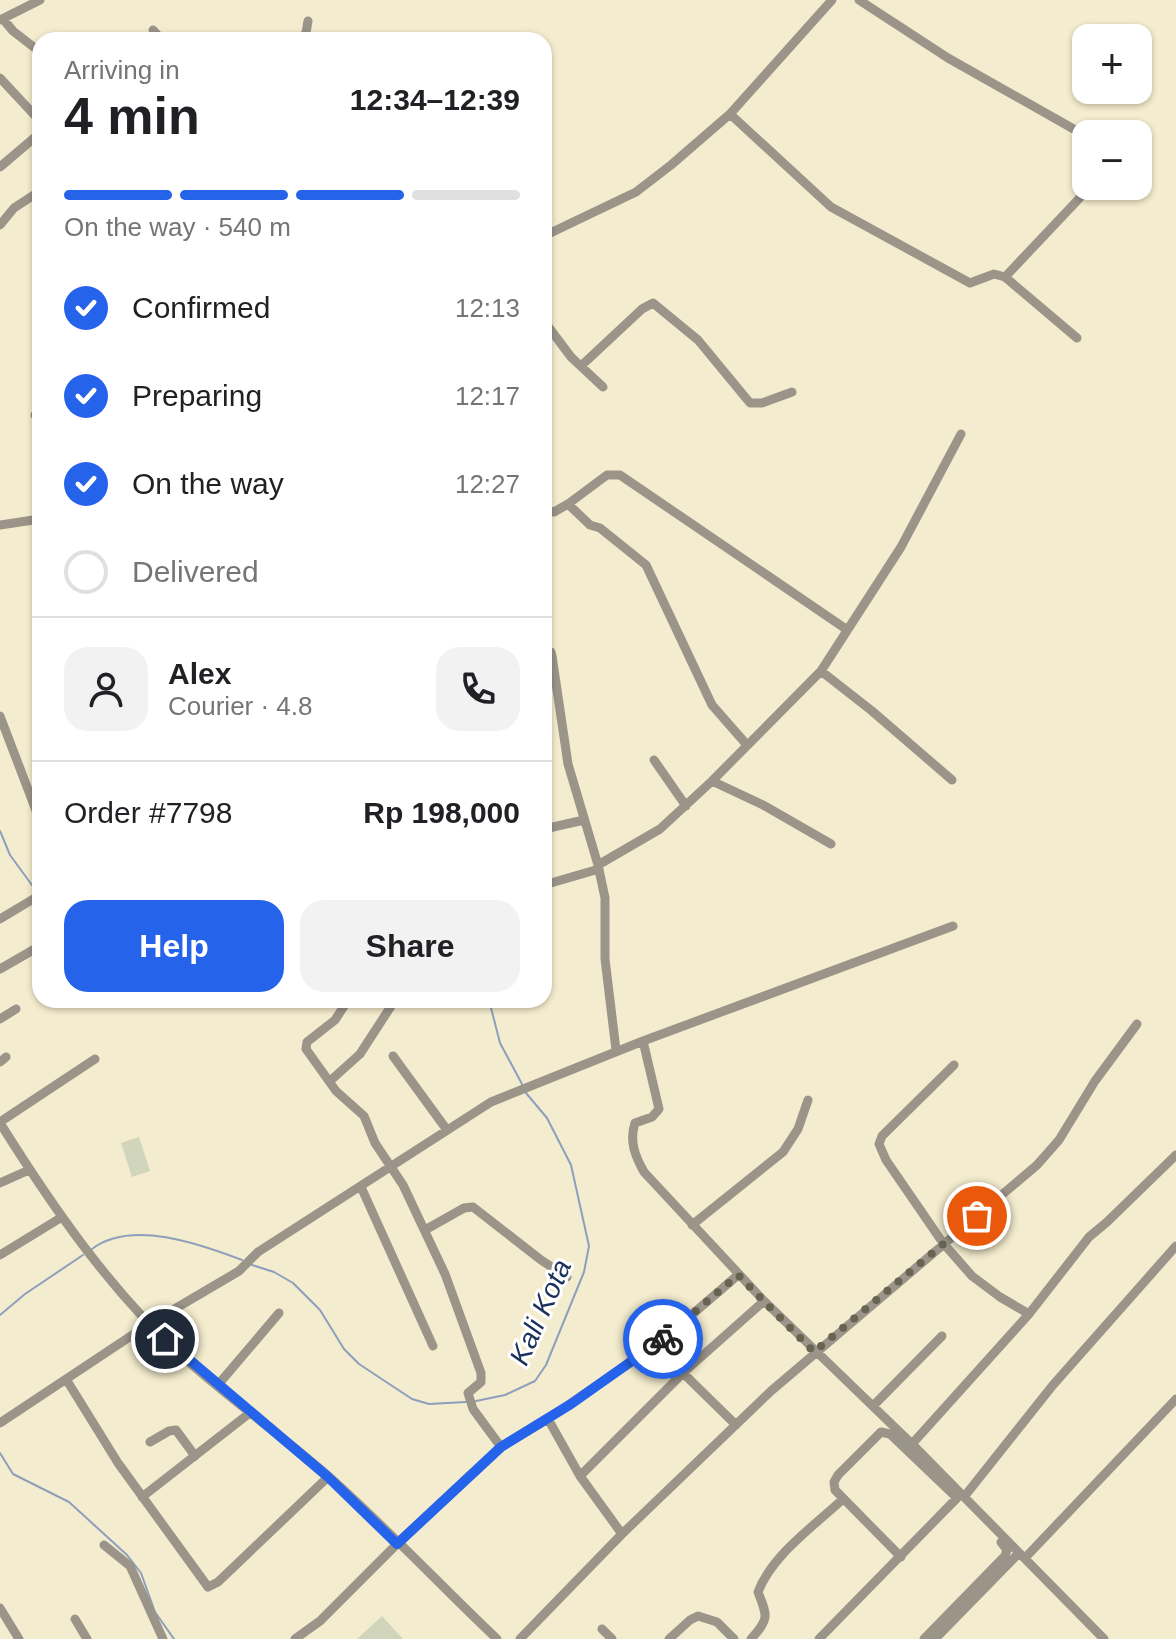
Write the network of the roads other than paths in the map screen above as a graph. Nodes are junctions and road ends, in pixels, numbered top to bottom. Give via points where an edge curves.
1 (40, 0) edge
2 (832, 0) edge
3 (859, 0) edge
4 (1, 20) edge
5 (308, 21) dead end
6 (306, 32) edge
7 (32, 46) edge
8 (0, 78) edge
9 (32, 112) edge
10 (730, 114) junction
11 (1072, 128) edge
12 (32, 140) edge
13 (0, 167) edge
14 (32, 196) edge
15 (1078, 200) edge
16 (0, 225) edge
17 (552, 232) edge
18 (1005, 277) junction
19 (552, 331) edge
20 (1077, 338) dead end
21 (581, 366) junction
22 (603, 387) dead end
23 (792, 392) dead end
24 (961, 434) dead end
25 (568, 504) junction
26 (552, 512) edge
27 (32, 520) edge
28 (0, 525) edge
29 (846, 629) junction
30 (552, 656) edge
31 (821, 671) junction
32 (0, 716) edge
33 (747, 745) junction
34 (654, 760) dead end
35 (952, 780) dead end
36 (712, 781) junction
37 (32, 800) edge
38 (686, 806) junction
39 (584, 820) junction
40 (552, 827) edge
41 (831, 844) dead end
42 (599, 867) junction
43 (552, 882) edge
44 (32, 900) edge
45 (0, 919) edge
46 (953, 926) dead end
47 (32, 951) edge
48 (0, 969) edge
49 (343, 1008) edge
50 (390, 1008) edge
51 (16, 1009) dead end
52 (0, 1019) edge
53 (1137, 1024) dead end
54 (643, 1041) junction
55 (616, 1050) junction
56 (393, 1056) dead end
57 (95, 1059) dead end
58 (954, 1065) dead end
59 (330, 1081) junction
60 (808, 1100) dead end
61 (0, 1122) edge
62 (447, 1130) junction
63 (1176, 1155) edge
64 (392, 1166) junction
65 (29, 1170) junction
66 (0, 1183) edge
67 (361, 1187) junction
68 (62, 1217) junction
69 (692, 1225) junction
70 (425, 1230) junction
71 (943, 1243) junction
72 (1176, 1246) edge
73 (0, 1255) edge
74 (738, 1275) junction
75 (567, 1277) dead end
76 (764, 1301) junction
77 (279, 1313) dead end
78 (1029, 1314) junction
79 (149, 1324) junction
80 (942, 1336) dead end
81 (660, 1342) junction
82 (433, 1346) dead end
83 (814, 1352) junction
84 (683, 1373) junction
85 (66, 1379) junction
86 (217, 1386) junction
87 (1176, 1399) edge
88 (873, 1406) junction
89 (251, 1412) junction
90 (548, 1419) junction
91 (0, 1423) edge
92 (736, 1425) junction
93 (150, 1442) dead end
94 (912, 1444) junction
95 (501, 1447) junction
96 (195, 1456) junction
97 (580, 1476) junction
98 (328, 1477) junction
99 (142, 1497) junction
100 (964, 1497) junction
101 (843, 1499) junction
102 (951, 1506) junction
103 (622, 1534) junction
104 (397, 1544) junction
105 (104, 1545) dead end
106 (1022, 1556) junction
107 (901, 1557) junction
108 (0, 1608) edge
109 (75, 1619) dead end
110 (602, 1629) dead end
111 (19, 1639) edge
112 (87, 1639) edge
113 (163, 1639) edge
114 (295, 1639) edge
115 (497, 1639) edge
116 (520, 1639) edge
117 (612, 1639) edge
118 (669, 1639) edge
119 (734, 1639) edge
120 (751, 1639) edge
121 (819, 1639) edge
122 (924, 1639) edge
123 (935, 1639) edge
124 (1104, 1639) edge

1 - 4 street
2 - 10 street
3 - 11 street
4 - 7 street
5 - 6 street
8 - 9 street
10 - 17 street via 636,192
10 - 18 street via 831,207 970,283 994,274
12 - 13 street
14 - 16 street
15 - 18 street
18 - 20 street
19 - 21 street
21 - 22 street
21 - 23 street via 653,303 698,340 750,403
24 - 29 street via 901,547
25 - 26 street
25 - 29 street via 607,475 620,475
25 - 33 street via 646,565 712,705
27 - 28 street
29 - 31 street
30 - 39 street via 568,764
31 - 33 street
31 - 35 street
32 - 37 street
33 - 36 street
34 - 38 street
36 - 38 street
36 - 41 street
38 - 42 street
39 - 40 street
39 - 42 street
42 - 43 street
42 - 55 street
44 - 45 street
46 - 54 street
47 - 48 street
49 - 59 street via 306,1046
50 - 59 street via 360,1054
51 - 52 street
53 - 71 street via 1050,1151
54 - 55 street
54 - 69 street via 659,1109 635,1123 634,1150 644,1172
55 - 62 street via 511,1093
56 - 62 street
57 - 61 street
58 - 71 street via 879,1144
59 - 64 street via 364,1116
60 - 69 street via 783,1152
61 - 65 street
62 - 64 street
63 - 78 street via 1089,1237
64 - 67 street
64 - 70 street
65 - 66 street
65 - 68 street
67 - 79 street
67 - 82 street
68 - 73 street
68 - 79 street
69 - 74 street
70 - 75 street via 473,1207
70 - 95 street via 481,1373 481,1382 468,1396
71 - 78 street via 972,1276
71 - 83 street
72 - 100 street via 1053,1385
74 - 76 street
74 - 81 street
76 - 83 street
76 - 84 street
77 - 86 street
78 - 94 street
79 - 85 street
79 - 86 street
80 - 88 street
81 - 84 street
81 - 90 street
83 - 88 street
83 - 92 street
84 - 92 street
84 - 97 street
85 - 91 street
85 - 99 street
86 - 89 street
87 - 106 street
88 - 94 street
89 - 96 street
89 - 98 street
90 - 95 street
90 - 97 street
92 - 103 street
93 - 96 street via 176,1430
94 - 100 street
95 - 104 street
96 - 99 street
97 - 103 street
98 - 99 street via 208,1587
98 - 104 street
100 - 106 street
101 - 102 street via 834,1482 881,1432 890,1434 957,1498
101 - 107 street
101 - 120 street via 763,1580 758,1592 766,1621
102 - 107 street
102 - 122 street via 967,1508 1007,1550
103 - 116 street
104 - 114 street
104 - 115 street
105 - 113 street via 130,1566
106 - 123 street
106 - 124 street
107 - 121 street
108 - 111 street
109 - 112 street
110 - 117 street
118 - 119 street via 698,1616 717,1622

